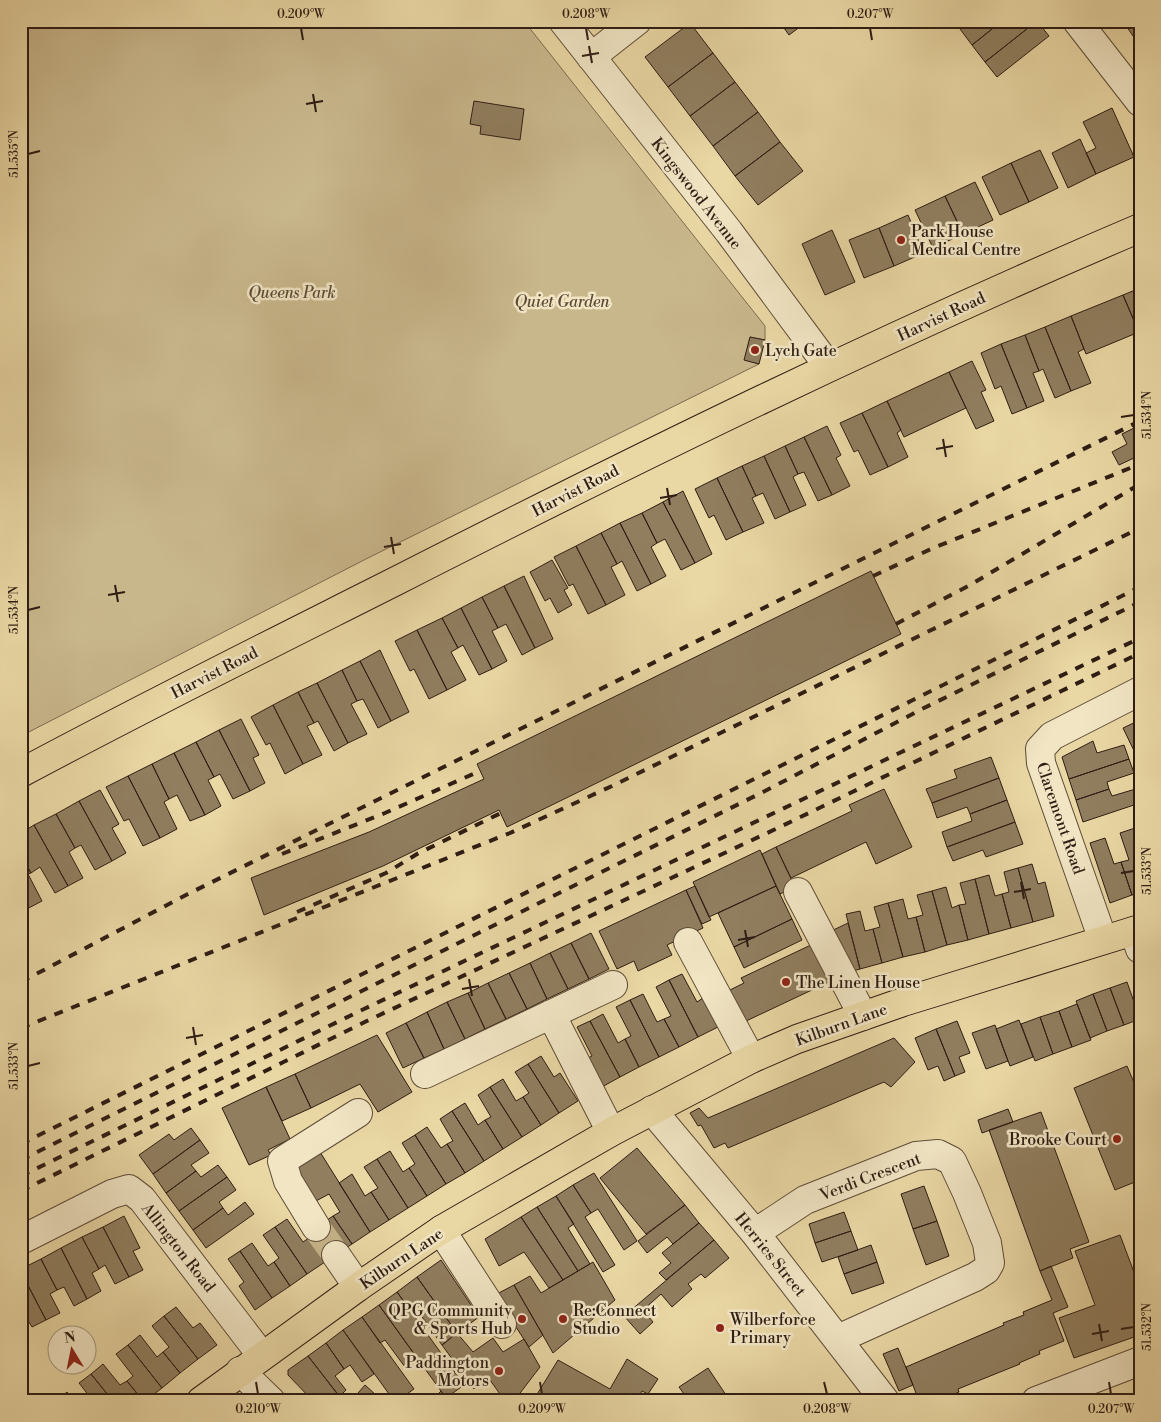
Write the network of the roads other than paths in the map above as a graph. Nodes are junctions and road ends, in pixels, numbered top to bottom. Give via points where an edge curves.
1 (562, 21) edge
2 (637, 21) edge
3 (1078, 21) edge
4 (590, 57) junction
5 (1140, 102) edge
6 (1140, 228) edge
7 (826, 368) junction
8 (1140, 691) edge
9 (21, 773) edge
10 (798, 892) dead end
11 (1138, 936) edge
12 (1103, 940) junction
13 (688, 942) dead end
14 (613, 985) dead end
15 (551, 1014) junction
16 (863, 1016) junction
17 (751, 1059) junction
18 (425, 1074) dead end
19 (652, 1110) junction
20 (358, 1113) dead end
21 (611, 1132) junction
22 (316, 1227) tunnel mouth
23 (441, 1230) junction
24 (755, 1233) junction
25 (21, 1240) edge
26 (336, 1255) tunnel mouth
27 (358, 1287) junction
28 (502, 1324) dead end
29 (838, 1339) junction
30 (1140, 1362) edge
31 (251, 1363) junction
32 (201, 1401) edge
33 (271, 1401) edge
34 (885, 1401) edge
35 (1036, 1401) edge

1 - 4 street, Kingswood Avenue
2 - 4 street
3 - 5 street
4 - 7 street, Kingswood Avenue via 729,232 820,354
6 - 7 main road, Harvist Road
7 - 9 main road, Harvist Road via 588,483 130,714
8 - 12 street, Claremont Road via 1052,736 1040,749 1041,763
10 - 16 street
11 - 12 main road, Kilburn Lane
12 - 16 main road, Kilburn Lane
13 - 17 street
14 - 15 street
15 - 18 street
15 - 21 street
16 - 17 main road, Kilburn Lane
17 - 19 main road, Kilburn Lane
19 - 21 main road, Kilburn Lane
19 - 24 street, Herries Street
20 - 22 street via 282,1161 288,1181
21 - 23 main road, Kilburn Lane
23 - 27 main road, Kilburn Lane
23 - 28 street
24 - 29 street, Herries Street
24 - 29 street, Verdi Crescent via 806,1200 916,1156 938,1154 952,1161 987,1244 990,1262 986,1270
25 - 31 street, Allington Road via 112,1194 129,1189 142,1199
26 - 27 street
27 - 31 main road, Kilburn Lane
29 - 34 street, Herries Street
30 - 35 street
31 - 32 main road, Kilburn Lane
31 - 33 street

